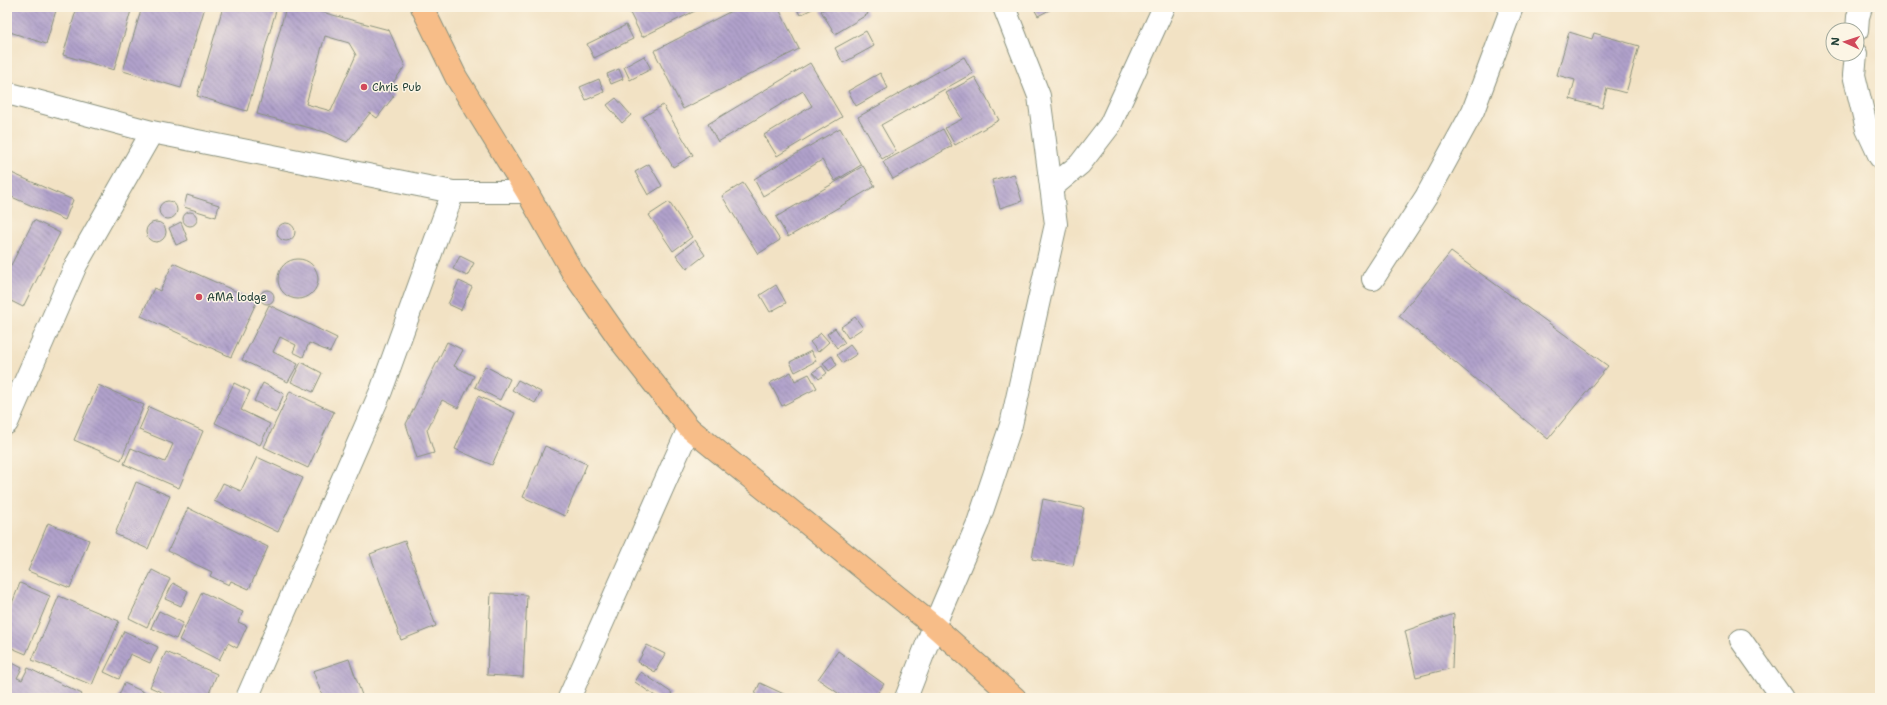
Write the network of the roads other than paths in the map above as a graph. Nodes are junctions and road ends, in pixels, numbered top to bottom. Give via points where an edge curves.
1 (422, 7) edge
2 (1004, 7) edge
3 (1164, 7) edge
4 (1512, 7) edge
5 (1861, 7) edge
6 (1858, 22) edge
7 (1855, 62) edge
8 (7, 93) edge
9 (152, 132) junction
10 (1880, 157) edge
11 (1051, 188) junction
12 (453, 192) junction
13 (527, 192) junction
14 (1373, 279) dead end
15 (7, 423) edge
16 (689, 428) junction
17 (934, 626) junction
18 (1742, 640) dead end
19 (247, 698) edge
20 (568, 698) edge
21 (906, 698) edge
22 (1015, 698) edge
23 (1782, 698) edge

1 - 13 main road via 456,77
2 - 11 street via 1039,96
3 - 11 street via 1110,126 1080,164
4 - 14 street via 1473,111 1426,197
5 - 6 street
7 - 10 street via 1854,75 1867,129
8 - 9 street
9 - 12 street
9 - 15 street via 76,264
11 - 17 street via 1056,224 1011,425 978,523
12 - 13 street
12 - 19 street via 381,391
13 - 16 main road via 573,274 622,343
16 - 17 main road
16 - 20 street
17 - 21 street
17 - 22 main road
18 - 23 street

